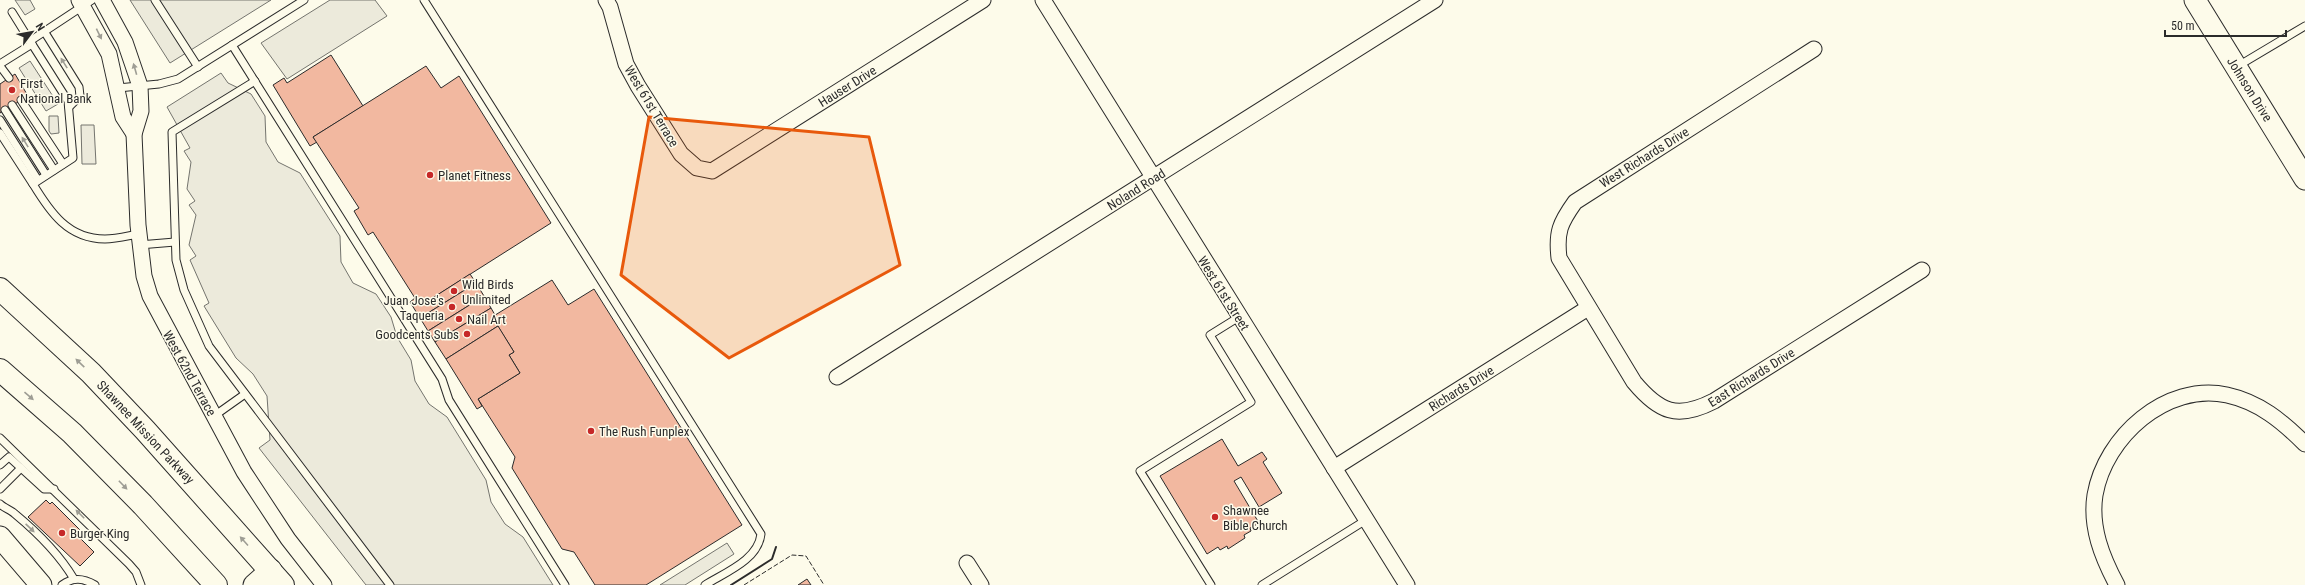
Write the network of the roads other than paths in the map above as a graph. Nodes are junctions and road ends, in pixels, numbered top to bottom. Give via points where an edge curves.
1 (102, 0) edge
2 (156, 0) edge
3 (304, 0) edge
4 (424, 0) edge
5 (606, 0) edge
6 (983, 0) edge
7 (1043, 0) edge
8 (1435, 0) edge
9 (2195, 0) edge
10 (85, 2) edge
11 (12, 12) dead end
12 (2305, 26) edge
13 (44, 31) junction
14 (31, 42) junction
15 (232, 45) junction
16 (1814, 49) dead end
17 (0, 65) edge
18 (198, 67) junction
19 (2236, 67) junction
20 (8, 78) dead end
21 (255, 81) junction
22 (140, 86) junction
23 (118, 88) junction
24 (21, 100) dead end
25 (12, 106) dead end
26 (69, 107) junction
27 (5, 110) dead end
28 (0, 120) edge
29 (0, 133) edge
30 (134, 134) junction
31 (62, 164) junction
32 (54, 170) junction
33 (712, 171) joint
34 (46, 175) junction
35 (1152, 178) junction
36 (2305, 179) edge
37 (36, 182) junction
38 (139, 240) junction
39 (175, 242) junction
40 (1922, 270) dead end
41 (0, 289) edge
42 (1588, 308) junction
43 (1239, 317) junction
44 (0, 370) edge
45 (837, 377) dead end
46 (245, 394) junction
47 (214, 416) junction
48 (0, 438) edge
49 (2305, 444) edge
50 (0, 465) edge
51 (21, 468) junction
52 (1334, 468) junction
53 (0, 489) edge
54 (54, 489) junction
55 (0, 504) edge
56 (1366, 520) junction
57 (0, 537) edge
58 (967, 563) dead end
59 (277, 577) edge
60 (74, 579) junction
61 (40, 585) edge
62 (62, 585) edge
63 (95, 585) edge
64 (141, 585) edge
65 (216, 585) edge
66 (254, 585) edge
67 (324, 585) edge
68 (390, 585) edge
69 (565, 585) edge
70 (705, 585) edge
71 (981, 585) edge
72 (1211, 585) edge
73 (1262, 585) edge
74 (1407, 585) edge
75 (2117, 585) edge

22 -> 1 street, West 62nd Terrace via 125,42
2 - 18 lane
3 - 15 lane
4 - 70 lane via 761,534 760,545 750,558
5 - 33 street, West 61st Terrace via 626,64 638,86 681,154 697,168
6 - 33 street, Hauser Drive
7 - 35 street, West 61st Street
8 - 35 street, Noland Road
9 - 19 main road, Johnson Drive
10 - 13 lane
10 -> 23 street via 109,54
11 - 14 lane
12 - 19 lane
13 - 14 lane
26 -> 13 lane via 80,96 79,87
14 - 17 lane
14 - 26 lane via 68,101
15 - 18 lane
15 - 21 lane
16 - 42 street, West Richards Drive via 1575,202 1561,222 1557,240 1559,258
17 - 20 lane
18 - 22 lane via 178,79
19 - 36 main road, Johnson Drive
21 - 39 lane via 172,132
21 - 69 lane via 442,380 449,400
22 - 23 lane
22 - 30 street, West 62nd Terrace via 141,111
23 - 30 street via 123,117
24 - 31 lane
25 - 32 lane
26 - 31 lane via 73,158
34 -> 27 lane
28 - 37 lane
29 - 37 lane
30 - 38 street, West 62nd Terrace
31 - 32 lane
32 - 34 lane
34 - 37 lane
35 - 43 street, West 61st Street
35 - 45 street, Noland Road
37 - 38 lane via 49,211 68,228 88,238
38 - 39 lane
38 - 47 street, West 62nd Terrace via 144,276 150,296
39 - 46 lane via 176,260 184,290 198,324 209,346
40 - 42 street, East Richards Drive via 1714,401 1700,409 1682,412 1664,409 1648,400
59 -> 41 highway, Shawnee Mission Parkway via 146,430 91,373
42 - 52 street, Richards Drive
43 - 52 street, West 61st Street
43 - 72 lane via 1210,335 1251,402 1140,471
44 -> 65 highway via 72,433 143,505
46 - 47 lane
46 - 68 lane
47 - 67 street, West 62nd Terrace via 244,472 288,539
48 - 54 lane
49 - 75 street via 2274,416 2248,401 2225,395 2200,394 2175,400 2148,414 2132,426 2114,447 2102,471 2095,496 2097,537 2106,566
50 - 51 lane via 9,457
51 - 53 lane
51 - 54 lane via 44,488
52 - 56 street, West 61st Street
64 -> 54 lane via 136,572
55 -> 60 lane via 14,513 53,549
56 - 73 lane
56 - 74 street, West 61st Street
57 - 61 main road
58 - 71 street
59 - 66 main road
60 - 62 lane
60 - 63 lane via 85,579

